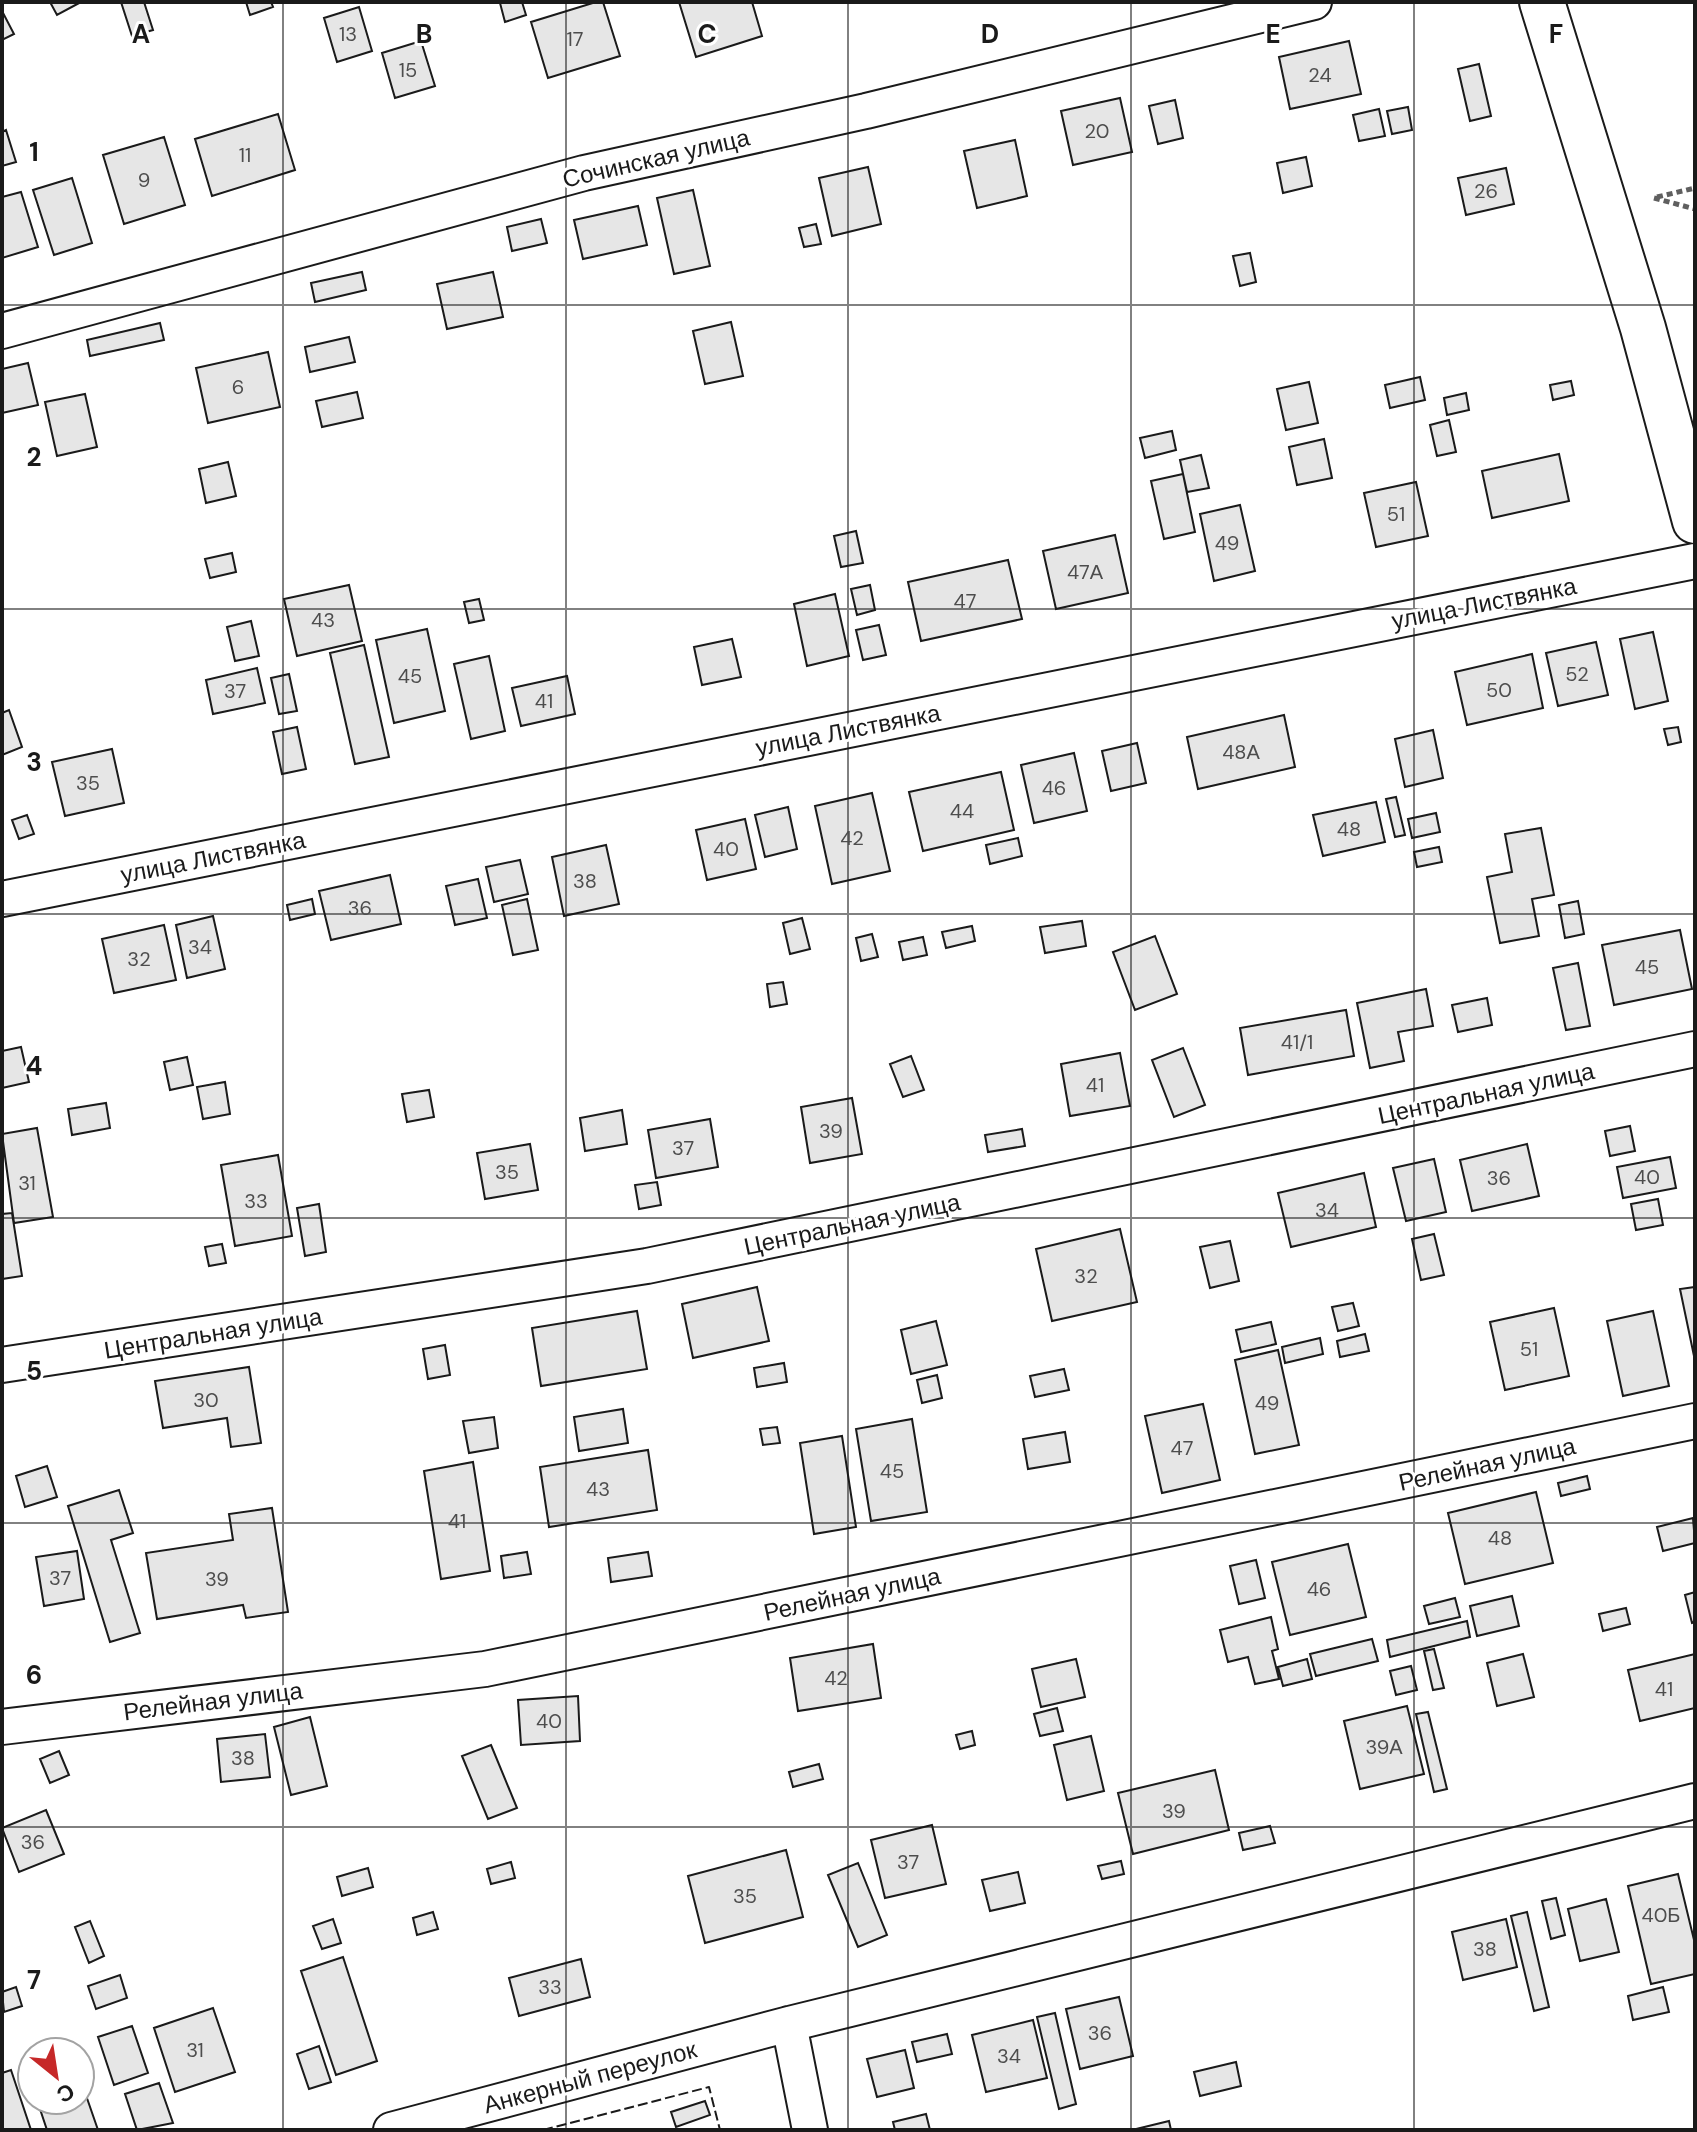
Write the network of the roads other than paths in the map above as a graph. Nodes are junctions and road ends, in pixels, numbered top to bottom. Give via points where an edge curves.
1 (1314, 2) edge
2 (1542, 2) edge
3 (2, 331) edge
4 (1695, 521) edge
5 (1695, 561) edge
6 (2, 899) edge
7 (1695, 1049) edge
8 (2, 1365) edge
9 (1695, 1421) edge
10 (2, 1727) edge
11 (1695, 1801) edge
12 (789, 2024) junction
13 (391, 2130) edge
14 (810, 2130) edge

1 - 3 street, Сочинская улица via 584,173
2 - 4 street via 1643,328
5 - 6 street, улица Листвянка
7 - 8 street, Центральная улица via 647,1266
9 - 10 street, Релейная улица via 485,1669
11 - 12 street, Анкерный переулок
12 - 13 street, Анкерный переулок
12 - 14 street

